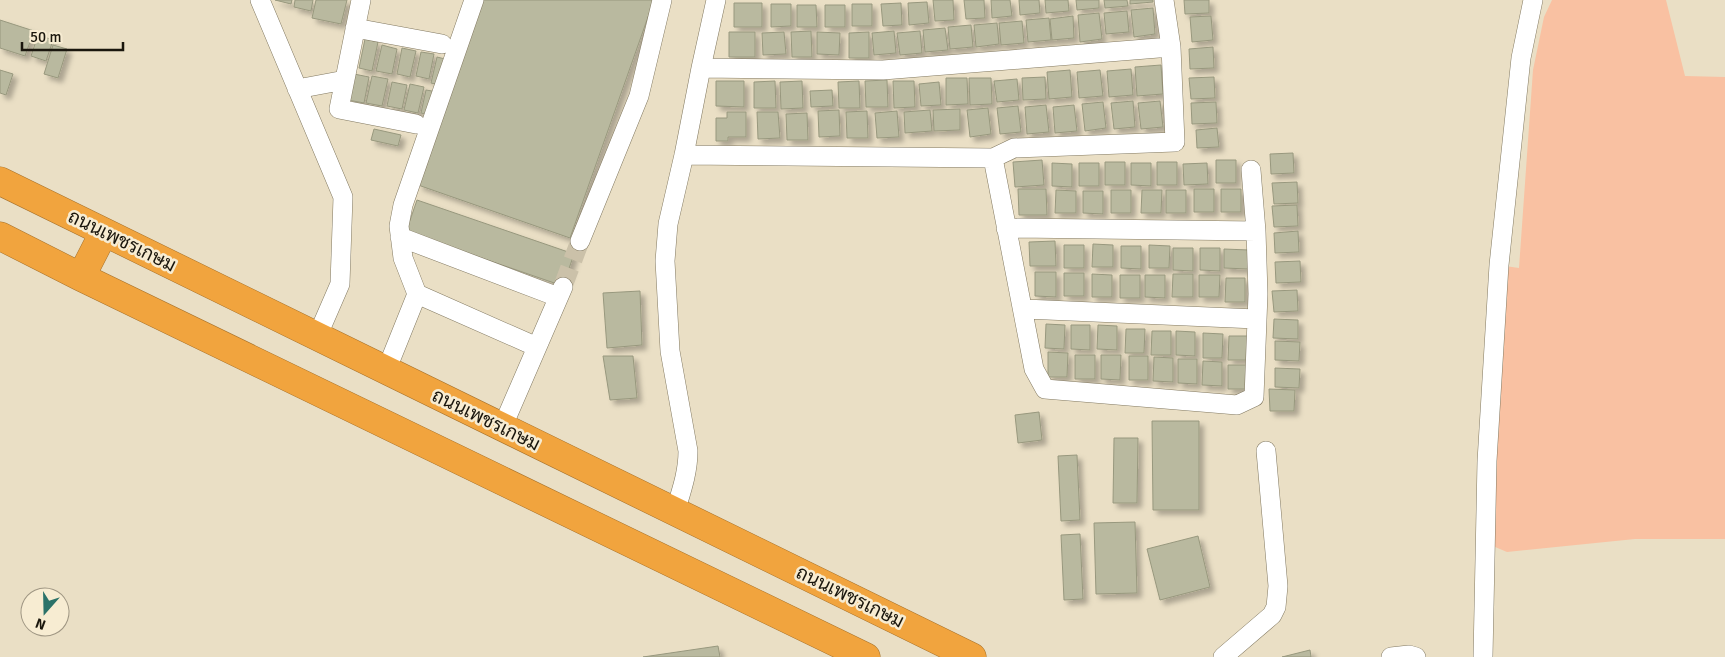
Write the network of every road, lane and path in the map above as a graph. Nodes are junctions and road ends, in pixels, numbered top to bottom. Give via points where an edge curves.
1 (260, 0) edge
2 (361, 0) edge
3 (474, 0) edge
4 (662, 0) edge
5 (716, 0) edge
6 (1164, 0) edge
7 (1533, 0) edge
8 (355, 28) junction
9 (442, 44) dead end
10 (1171, 47) junction
11 (701, 68) junction
12 (345, 80) junction
13 (298, 89) junction
14 (416, 124) dead end
15 (684, 155) junction
16 (993, 158) junction
17 (1250, 170) dead end
18 (0, 181) edge
19 (1006, 228) junction
20 (1256, 231) junction
21 (104, 232) junction
22 (0, 236) edge
23 (400, 237) junction
24 (580, 241) tunnel mouth
25 (81, 277) junction
26 (417, 294) junction
27 (1024, 309) junction
28 (1256, 319) junction
29 (317, 337) junction
30 (537, 347) junction
31 (386, 371) junction
32 (502, 428) junction
33 (1266, 451) dead end
34 (675, 512) junction
35 (866, 657) edge
36 (972, 657) edge
37 (1223, 657) edge
38 (1391, 657) edge
39 (1416, 657) edge
40 (1482, 657) edge

1 - 13 street
2 - 8 street
3 - 23 street via 403,205
4 - 24 street via 639,96
5 - 11 street
6 - 10 street
7 - 40 street via 1521,58 1499,265 1487,461
8 - 9 street
8 - 12 street
10 - 11 street via 883,70
10 - 16 street via 1175,142 1014,148
11 - 15 street
12 - 13 street
12 - 14 street via 339,109
13 - 29 street via 343,198 340,284
15 - 16 street
15 - 34 street via 668,224 665,260 670,351 688,451 685,481
16 - 19 street
17 - 20 street
18 - 21 highway, ถนนเพชรเกษม
19 - 20 street
19 - 27 street
20 - 28 street
21 - 25 highway
21 - 29 highway, ถนนเพชรเกษม
22 - 25 highway
23 - 26 street
23 - 30 street via 561,292
25 - 35 highway
26 - 30 street
26 - 31 street
27 - 28 street
27 - 28 street via 1034,369 1045,389 1237,405 1254,397
29 - 31 highway, ถนนเพชรเกษม
30 - 32 street
31 - 32 highway, ถนนเพชรเกษม
32 - 34 highway, ถนนเพชรเกษม
33 - 37 street via 1278,586 1276,607 1272,615
34 - 36 highway, ถนนเพชรเกษม
38 - 39 street

